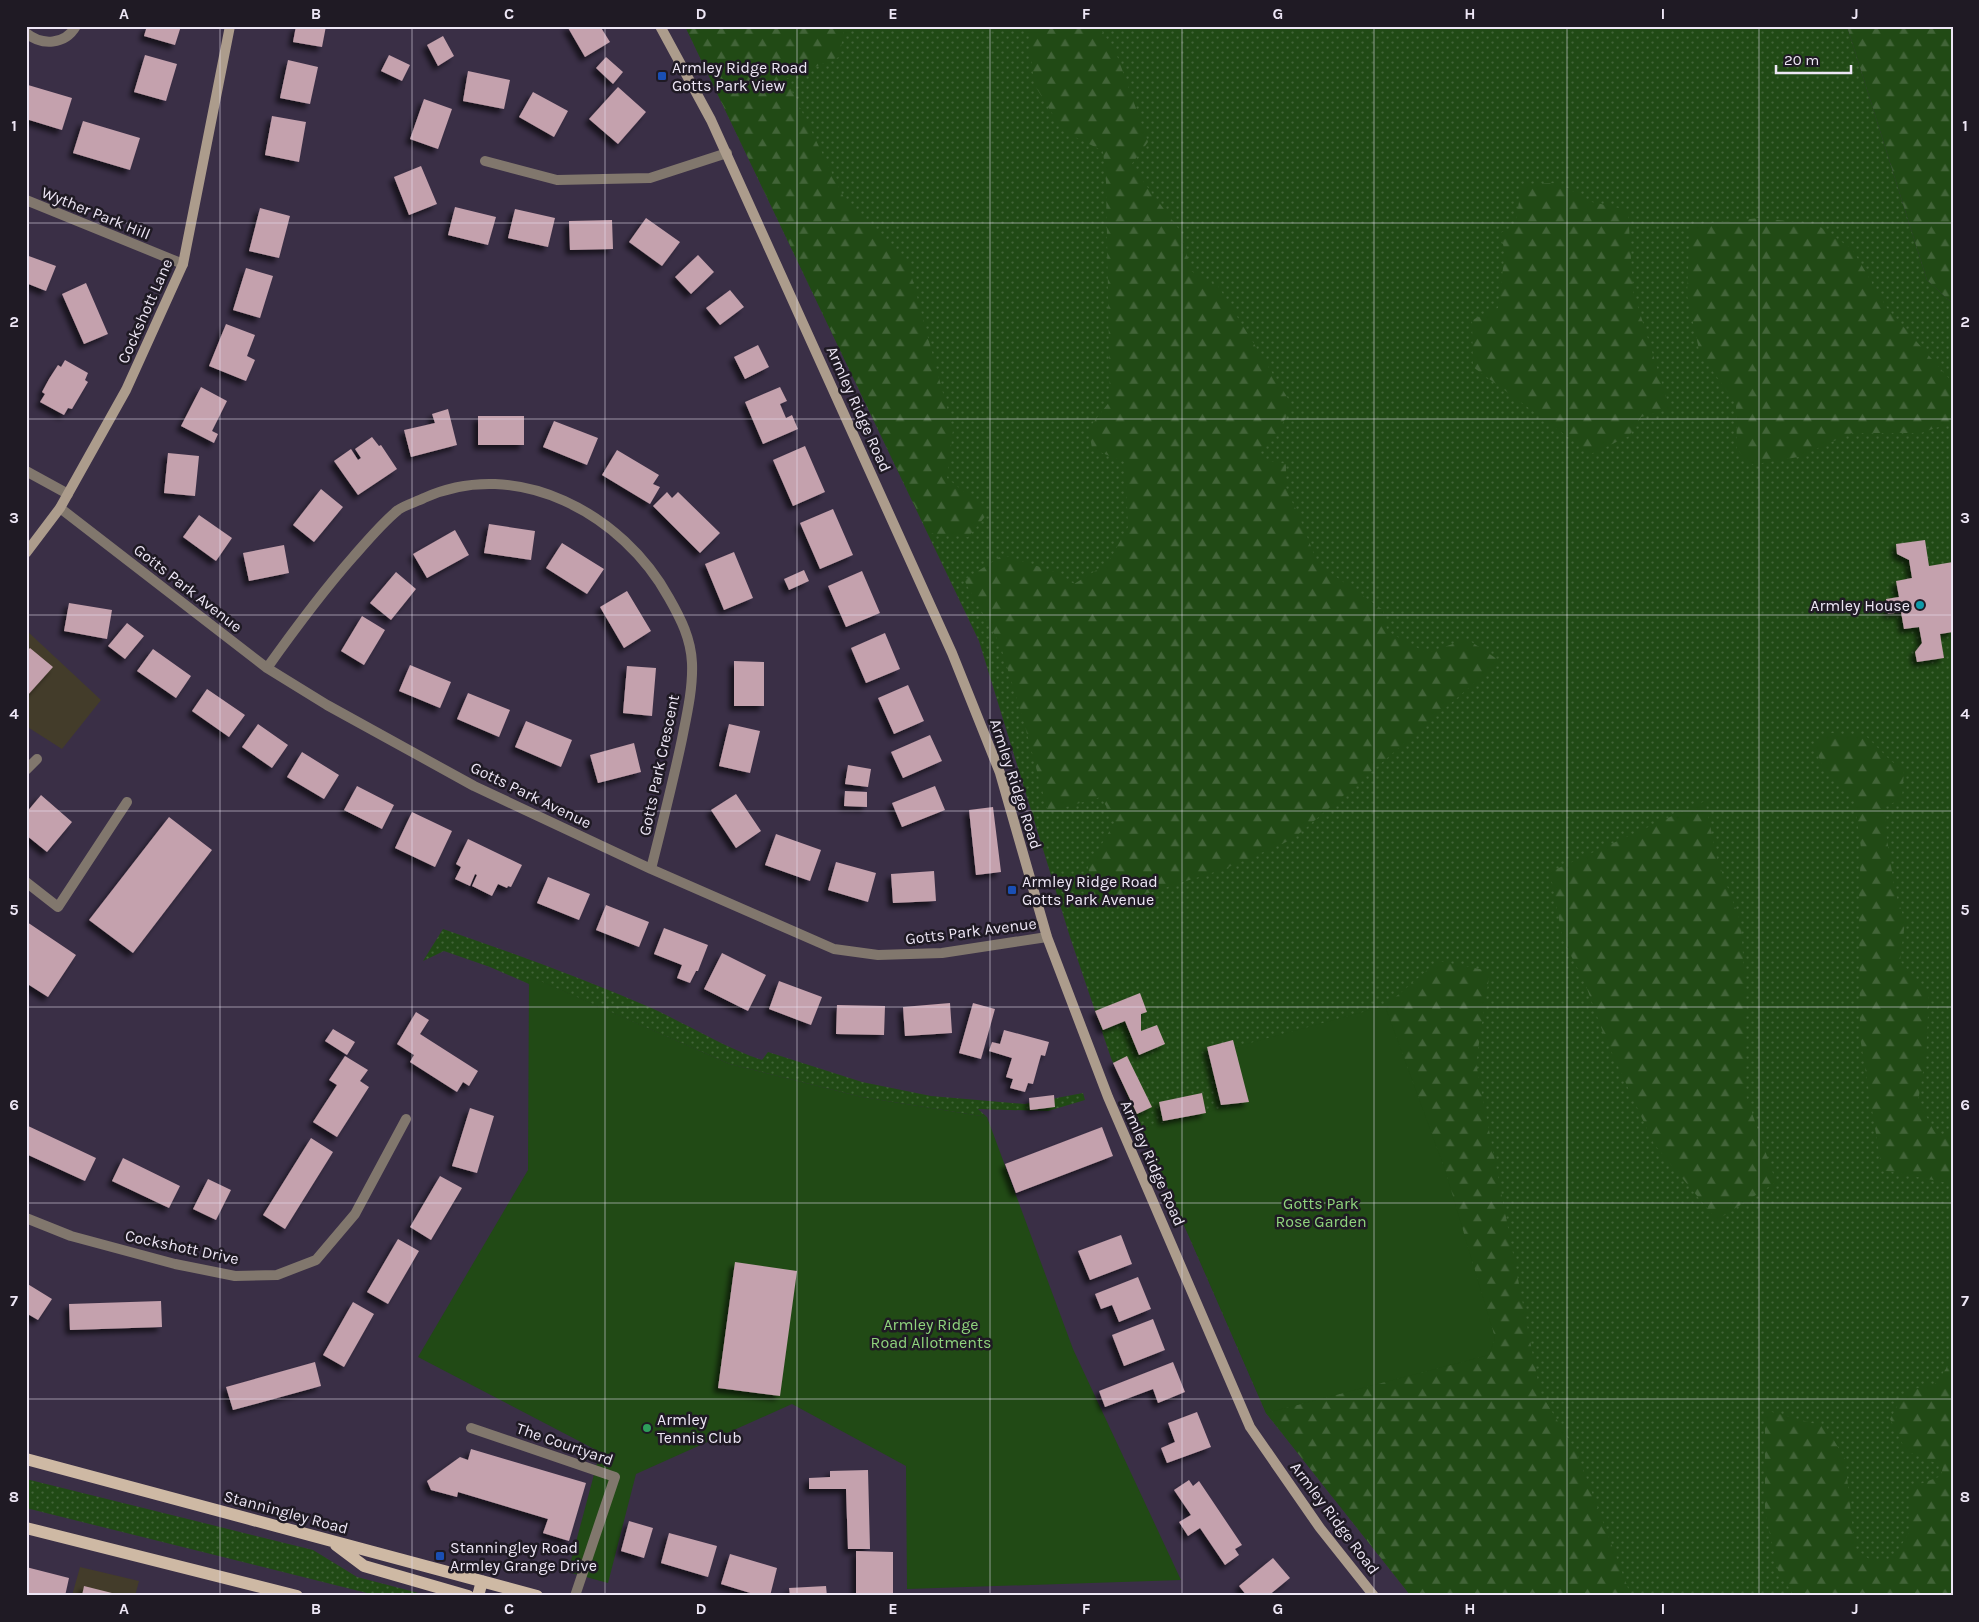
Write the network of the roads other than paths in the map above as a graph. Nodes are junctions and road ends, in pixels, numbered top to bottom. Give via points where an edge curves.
1 (76, 26) edge
2 (230, 26) edge
3 (660, 26) edge
4 (26, 33) edge
5 (727, 152) junction
6 (485, 161) dead end
7 (26, 200) edge
8 (183, 264) junction
9 (26, 471) edge
10 (68, 494) junction
11 (60, 508) junction
12 (26, 553) edge
13 (267, 668) junction
14 (37, 760) dead end
15 (26, 770) edge
16 (128, 802) dead end
17 (651, 869) junction
18 (26, 882) edge
19 (1047, 937) junction
20 (406, 1119) dead end
21 (26, 1218) edge
22 (471, 1428) dead end
23 (26, 1459) edge
24 (26, 1528) edge
25 (332, 1542) junction
26 (482, 1581) junction
27 (297, 1596) edge
28 (468, 1596) edge
29 (478, 1596) edge
30 (537, 1596) edge
31 (574, 1596) edge
32 (1374, 1596) edge

1 - 4 street via 64,38 53,42 34,39
2 - 8 street, Cockshott Lane
3 - 5 street, Armley Ridge Road
5 - 6 street via 650,178 557,180
5 - 19 street, Armley Ridge Road via 952,653 1000,774
7 - 8 street, Wyther Park Hill
8 - 10 street, Cockshott Lane via 126,390
9 - 10 street
10 - 11 street, Cockshott Lane
11 - 12 street, Cockshott Lane
11 - 13 street, Gotts Park Avenue
13 - 17 street, Gotts Park Avenue via 474,786
13 - 17 street, Gotts Park Crescent via 318,597 399,509 444,489 497,483 546,492 597,518 630,546 659,579 685,626 692,662 688,707 675,773
14 - 15 street
16 - 18 street via 58,906
17 - 19 street, Gotts Park Avenue via 834,949 878,955 942,953
19 - 32 street, Armley Ridge Road via 1108,1097 1250,1427 1320,1528
20 - 21 street, Cockshott Drive via 355,1214 316,1260 277,1275 234,1276 175,1264 71,1236
22 - 31 street, The Courtyard via 615,1477
23 - 25 main road, Stanningley Road
24 - 27 main road
25 - 26 main road, Stanningley Road
25 - 28 main road via 364,1566
26 - 29 main road
26 - 30 main road, Stanningley Road

